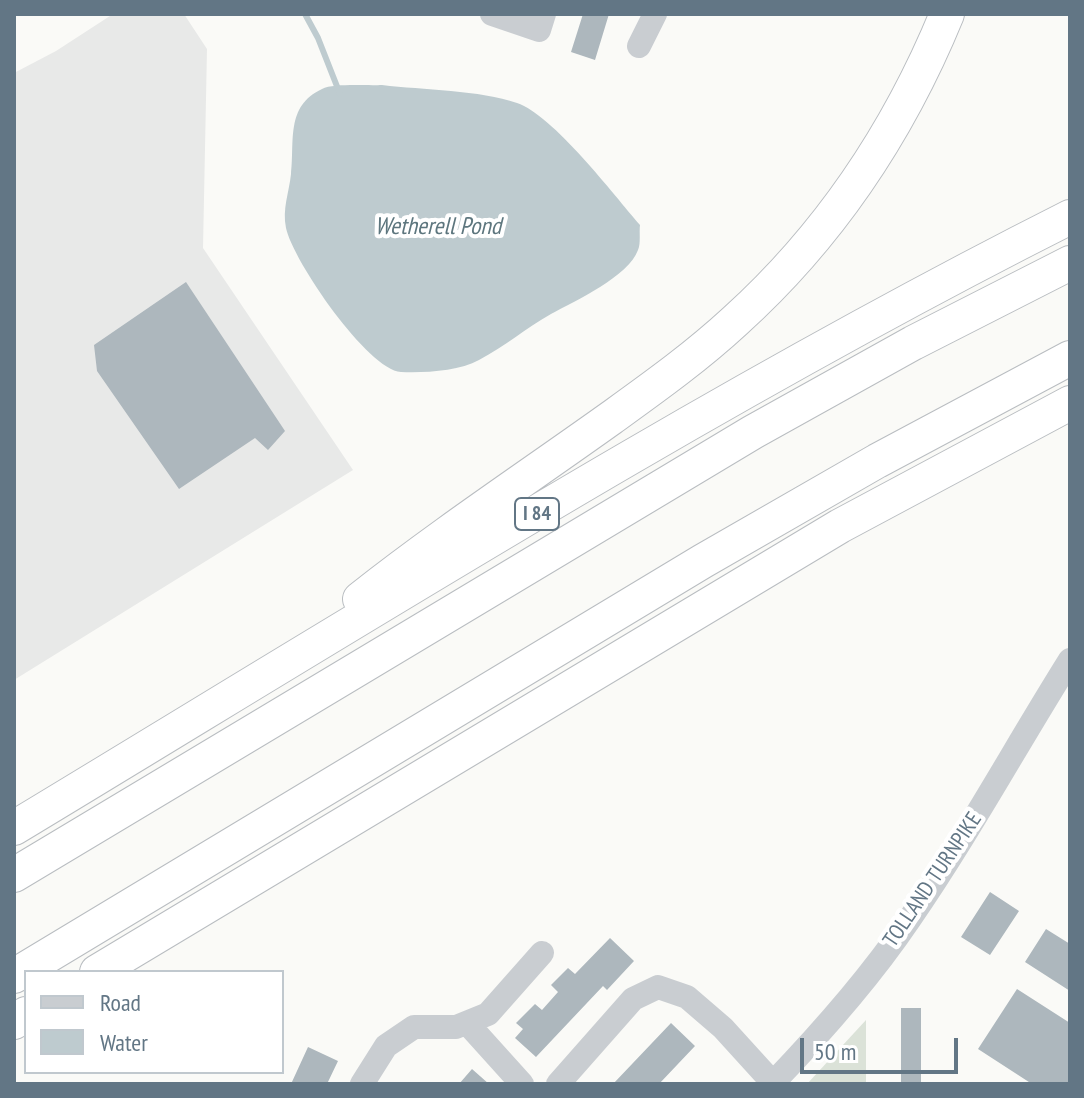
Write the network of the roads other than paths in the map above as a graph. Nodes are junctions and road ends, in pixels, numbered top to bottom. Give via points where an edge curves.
1 (492, 14) edge
2 (544, 14) edge
3 (655, 14) edge
4 (947, 14) edge
5 (639, 46) dead end
6 (1070, 217) edge
7 (1070, 263) edge
8 (1070, 358) edge
9 (1070, 403) edge
10 (1070, 660) edge
11 (245, 689) junction
12 (14, 828) edge
13 (14, 875) edge
14 (542, 953) dead end
15 (100, 970) edge
16 (14, 976) edge
17 (467, 1023) junction
18 (362, 1084) edge
19 (522, 1084) edge
20 (558, 1084) edge
21 (773, 1084) edge

1 - 2 street via 539,30
3 - 5 street
4 - 11 highway via 910,95 854,187 758,300 673,373 416,555
6 - 11 highway, I 84 via 751,388
7 - 13 highway via 753,432
8 - 16 highway via 741,539
9 - 15 highway via 828,533
10 - 21 street, TOLLAND TURNPIKE via 909,921 857,990
11 - 12 highway, I 84
14 - 17 street via 488,1014
17 - 18 street via 414,1027 386,1046
17 - 19 street
20 - 21 street via 633,999 658,987 687,997

